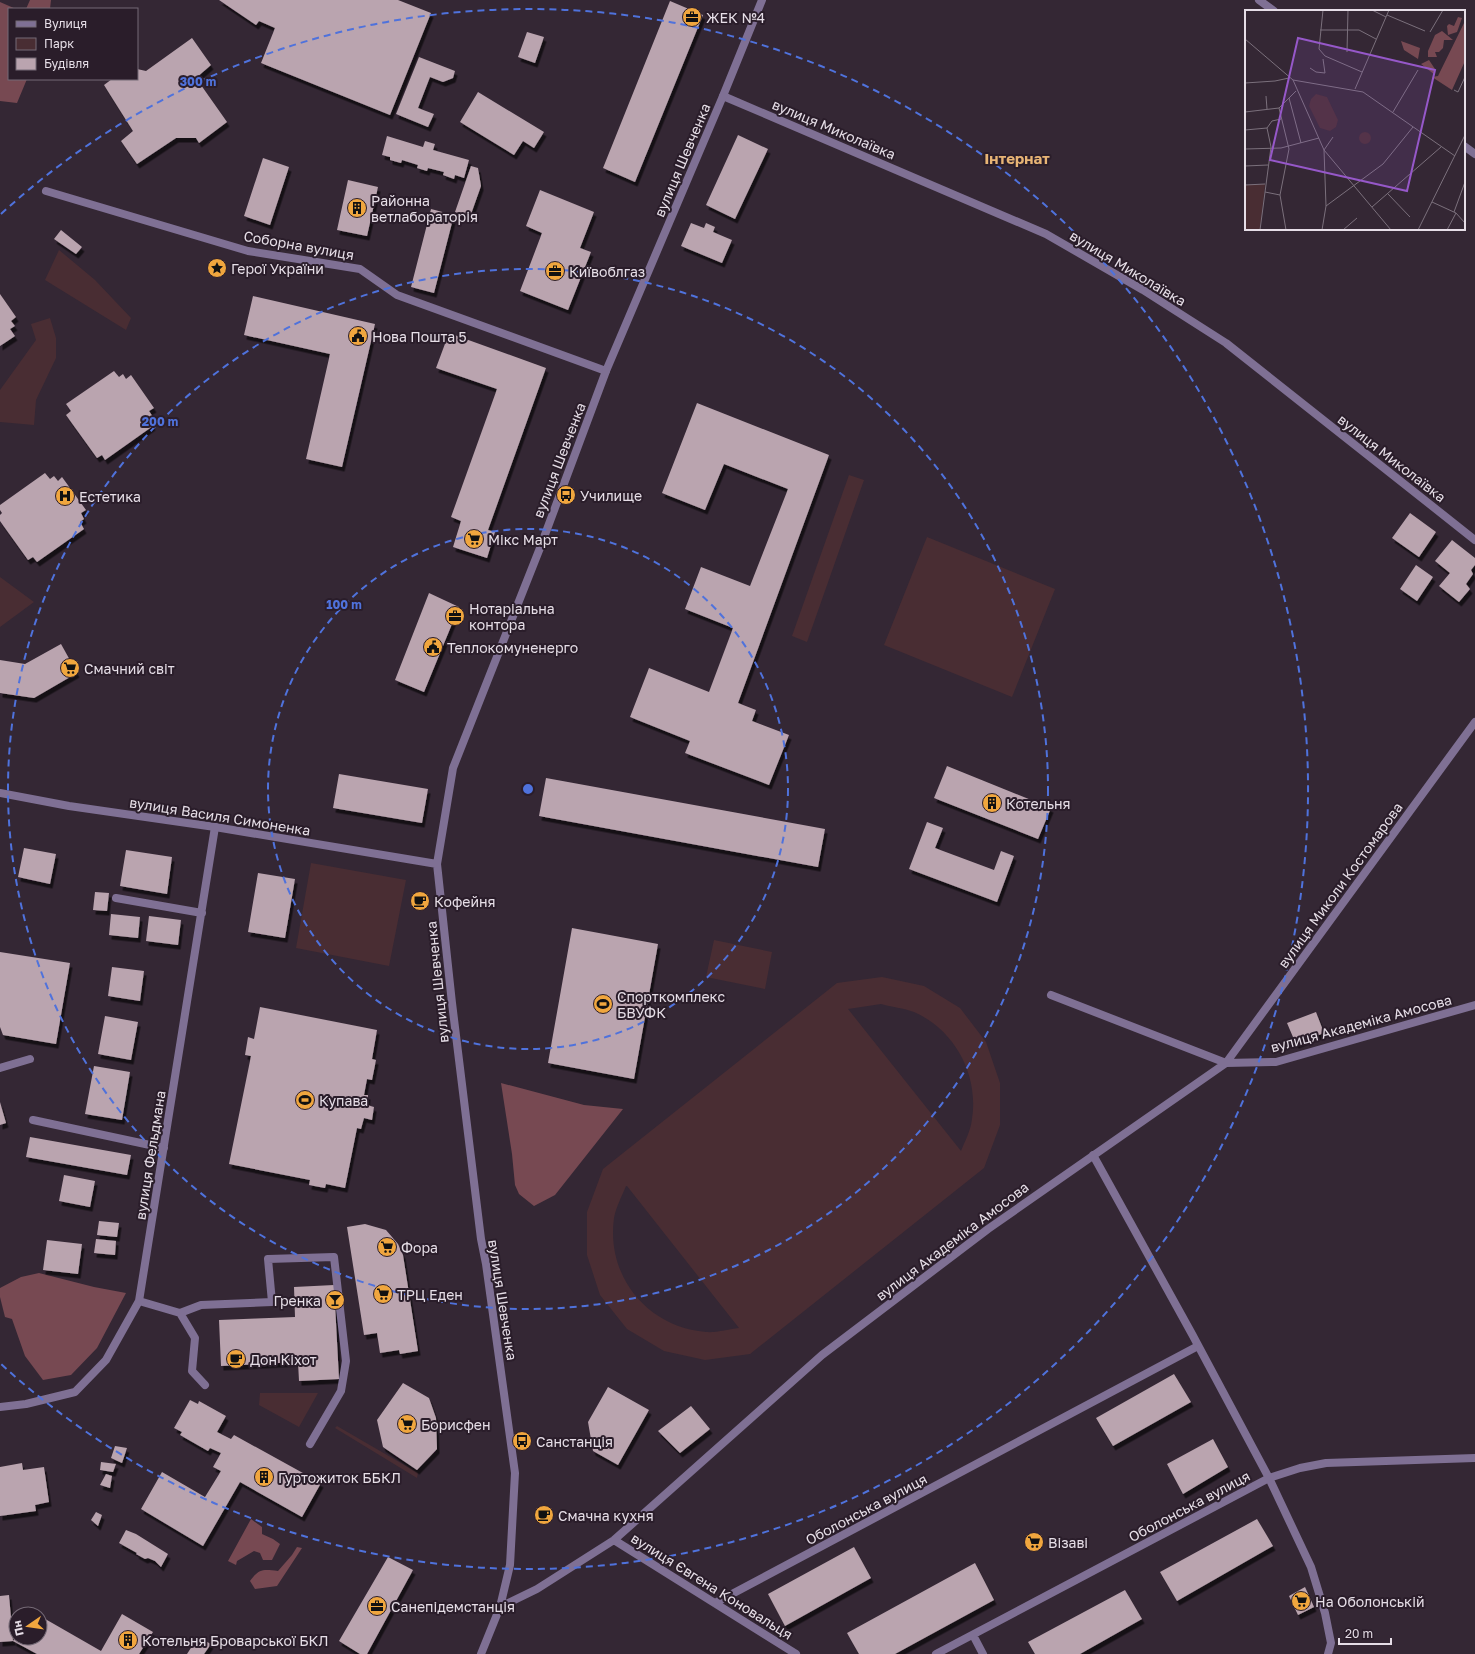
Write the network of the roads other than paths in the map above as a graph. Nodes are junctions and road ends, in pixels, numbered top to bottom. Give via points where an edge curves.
1 (762, 0) edge
2 (1259, 0) edge
3 (1273, 10) edge
4 (723, 96) junction
5 (1465, 147) edge
6 (1475, 154) edge
7 (46, 190) dead end
8 (606, 370) junction
9 (1475, 540) edge
10 (1475, 722) edge
11 (0, 793) edge
12 (215, 827) junction
13 (437, 864) junction
14 (116, 898) dead end
15 (202, 913) junction
16 (1051, 995) dead end
17 (1475, 1005) edge
18 (30, 1059) dead end
19 (1226, 1063) junction
20 (0, 1068) edge
21 (33, 1120) dead end
22 (164, 1148) junction
23 (1093, 1155) junction
24 (140, 1301) junction
25 (180, 1313) junction
26 (1198, 1346) junction
27 (205, 1385) dead end
28 (0, 1407) edge
29 (310, 1444) dead end
30 (1475, 1458) edge
31 (1269, 1478) junction
32 (614, 1540) junction
33 (715, 1604) junction
34 (500, 1607) junction
35 (973, 1635) junction
36 (481, 1654) edge
37 (796, 1654) edge
38 (936, 1654) edge
39 (983, 1654) edge
40 (1328, 1654) edge

1 - 4 street, вулиця Шевченка
2 - 3 street
4 - 8 street, вулиця Шевченка
4 - 9 street, вулиця Миколаївка via 1046,234 1143,290 1226,343
5 - 6 street
7 - 8 street, Соборна вулиця via 248,251 360,269 397,295
8 - 13 street, вулиця Шевченка via 540,548 453,768
10 - 19 street, вулиця Миколи Костомарова
11 - 12 street, вулиця Василя Симоненка via 69,806
12 - 13 street, вулиця Василя Симоненка
12 - 15 street, вулиця Фельдмана
13 - 34 street, вулиця Шевченка via 480,1231 515,1472 510,1565
14 - 15 street
15 - 22 street, вулиця Фельдмана
16 - 19 street
17 - 19 street, вулиця Академіка Амосова via 1276,1062
18 - 20 street
19 - 23 street, вулиця Академіка Амосова
21 - 22 street
22 - 24 street, вулиця Фельдмана
23 - 26 street
23 - 32 street, вулиця Академіка Амосова via 988,1229 822,1355
24 - 25 street
24 - 28 street, вулиця Фельдмана via 106,1360 75,1392 26,1404
25 - 27 street via 195,1338 192,1371
25 - 29 street via 201,1305 272,1302 268,1259 334,1257 346,1361 341,1391
26 - 31 street
26 - 33 street, Оболонська вулиця
30 - 31 street, Оболонська вулиця via 1326,1463
31 - 35 street, Оболонська вулиця
31 - 40 street via 1311,1567 1331,1643
32 - 33 street, вулиця Євгена Коновальця
32 - 34 street, вулиця Академіка Амосова via 537,1589
33 - 37 street, вулиця Євгена Коновальця
34 - 36 street, вулиця Шевченка
35 - 38 street, Оболонська вулиця
35 - 39 street

